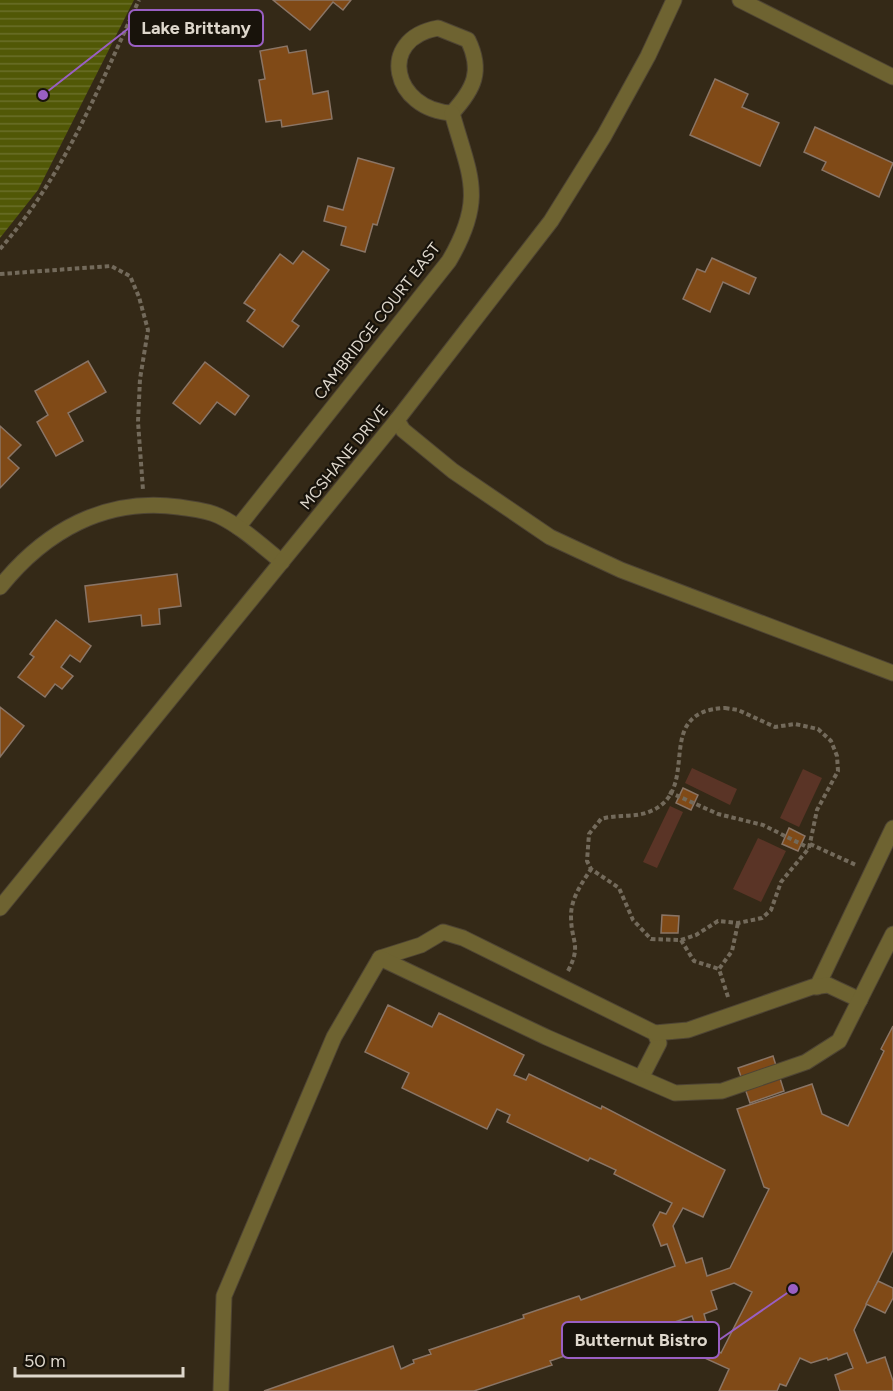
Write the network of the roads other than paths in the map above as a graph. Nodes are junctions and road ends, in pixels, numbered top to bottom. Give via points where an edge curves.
1 (674, 0) edge
2 (740, 0) edge
3 (893, 77) edge
4 (452, 113) junction
5 (397, 420) junction
6 (238, 527) junction
7 (282, 562) junction
8 (0, 587) edge
9 (893, 673) edge
10 (893, 828) edge
11 (0, 908) edge
12 (893, 934) edge
13 (380, 958) junction
14 (817, 987) junction
15 (860, 1000) junction
16 (655, 1033) junction
17 (641, 1078) junction
18 (218, 1390) edge

1 - 5 street, MCSHANE DRIVE via 648,56 578,180 486,307
2 - 3 street
4 - 4 street via 468,94 476,73 474,52 468,40 454,32 423,30 401,52 398,67 402,85 421,105
4 - 6 street, CAMBRIDGE COURT EAST via 473,201 461,241
5 - 7 street, MCSHANE DRIVE
5 - 9 street via 403,430 453,471 550,537 621,570
6 - 7 street
6 - 8 street via 218,515 198,510 144,505 107,512 74,523 44,541
7 - 11 street, MCSHANE DRIVE
10 - 14 street
12 - 15 street
13 - 16 street via 421,945 443,932 463,938
13 - 17 street
13 - 18 street via 334,1037 224,1296
14 - 15 street via 828,985
14 - 16 street via 688,1030
15 - 17 street via 839,1041 806,1062 722,1091 675,1093
16 - 17 street via 659,1043

